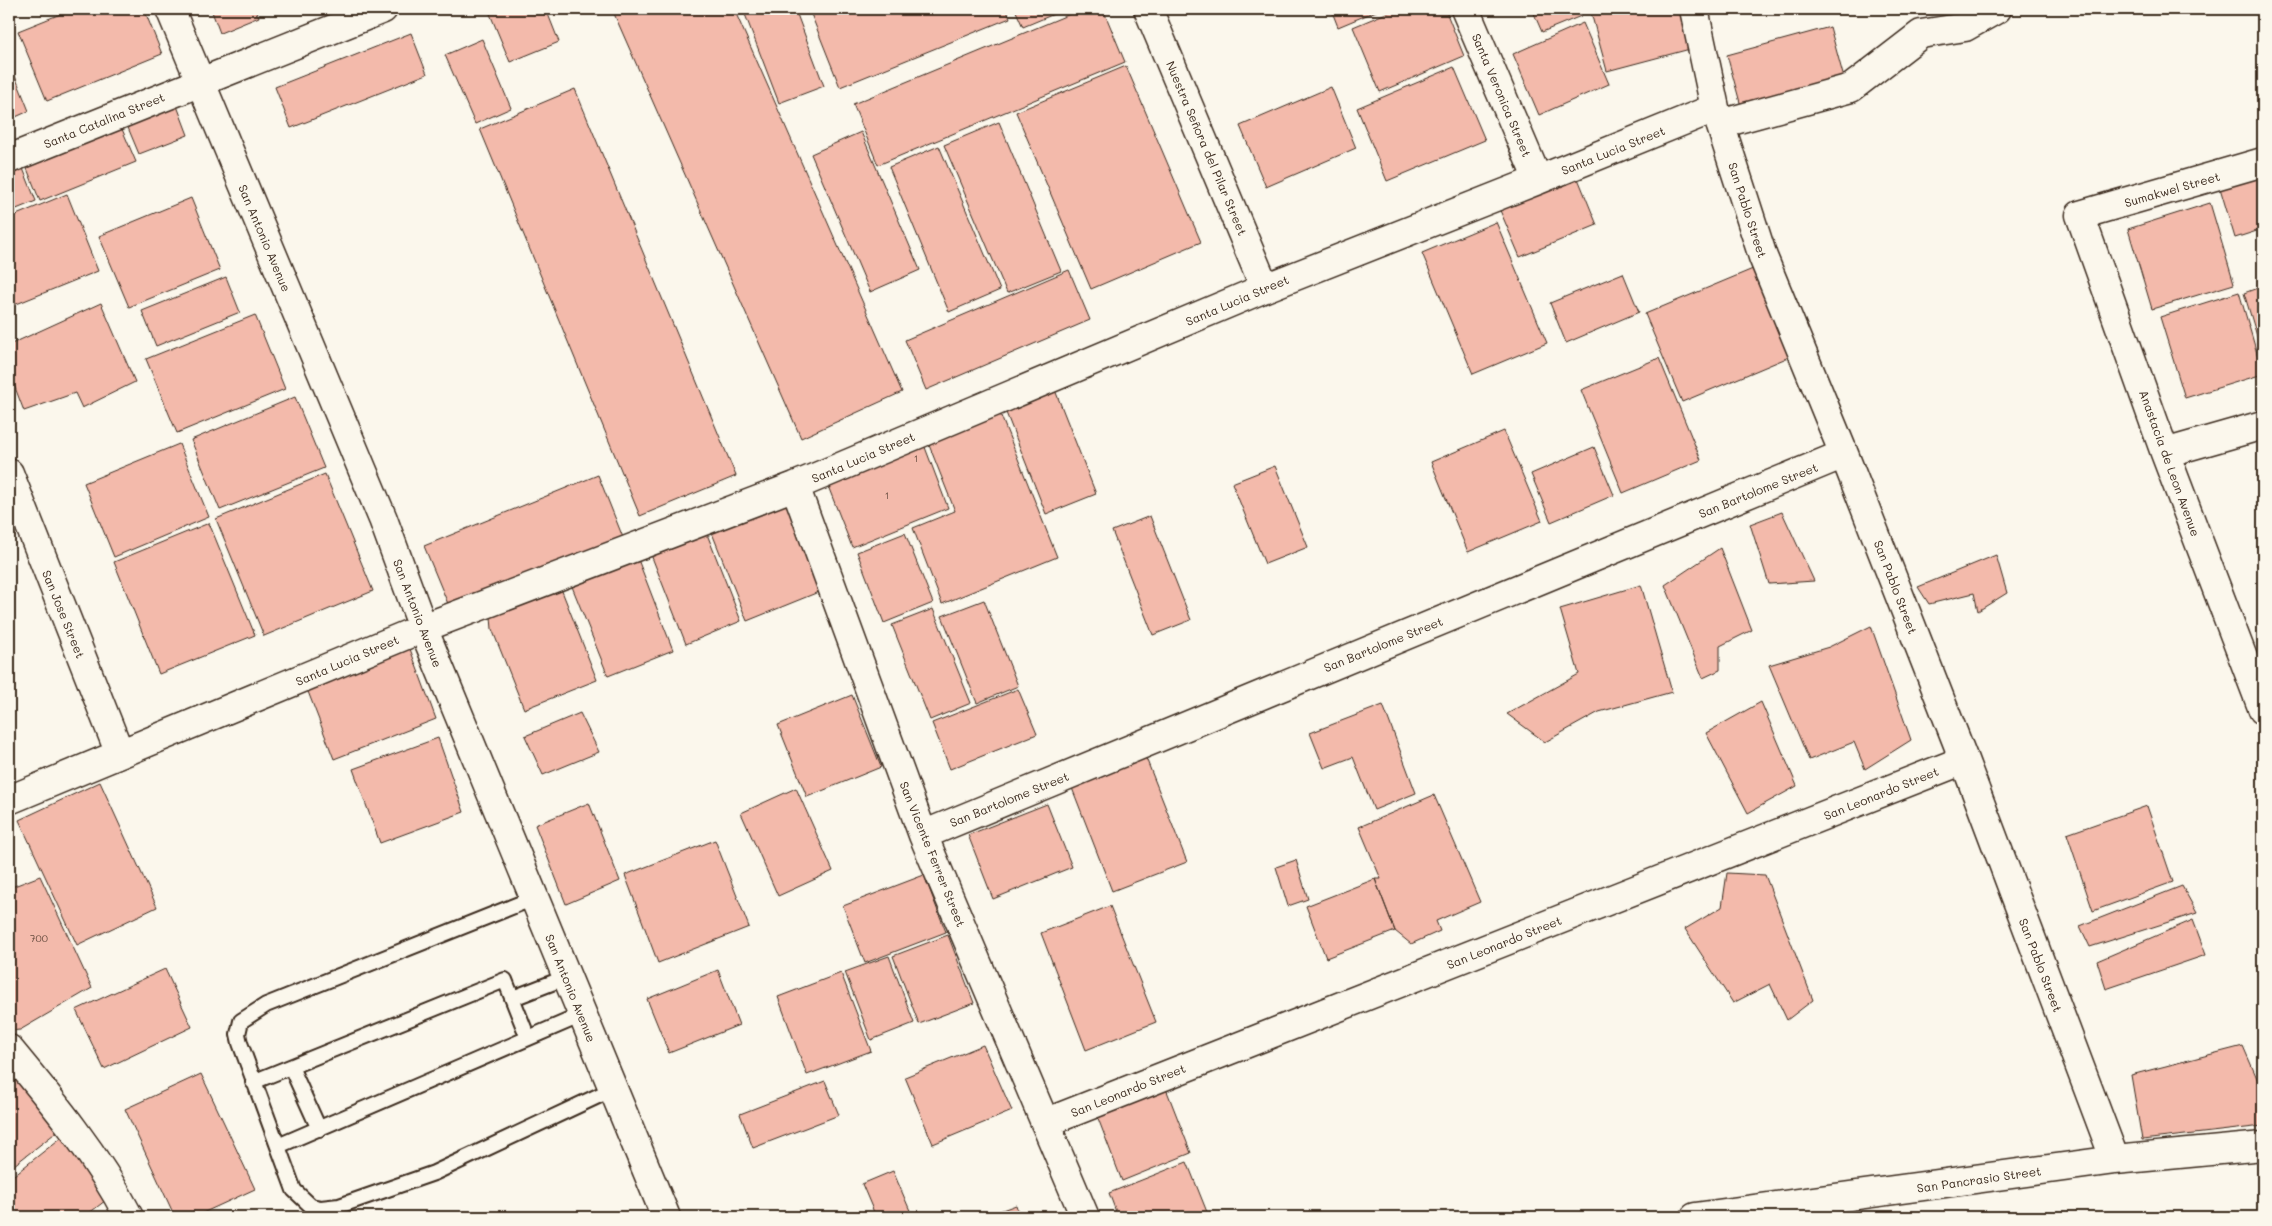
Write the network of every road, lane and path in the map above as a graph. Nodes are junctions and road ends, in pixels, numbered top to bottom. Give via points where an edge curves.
1 (170, 9) edge
2 (383, 9) edge
3 (1148, 9) edge
4 (1465, 9) edge
5 (1694, 9) edge
6 (1997, 9) edge
7 (200, 81) junction
8 (1718, 116) junction
9 (9, 159) edge
10 (2263, 162) edge
11 (1538, 180) junction
12 (2080, 215) joint
13 (1265, 288) junction
14 (2263, 425) edge
15 (2165, 453) junction
16 (1844, 454) junction
17 (9, 473) edge
18 (795, 486) junction
19 (423, 628) junction
20 (2262, 703) edge
21 (120, 754) junction
22 (1964, 760) junction
23 (9, 800) edge
24 (923, 835) junction
25 (534, 898) junction
26 (567, 977) junction
27 (513, 998) junction
28 (582, 1015) junction
29 (528, 1038) junction
30 (9, 1049) edge
31 (291, 1067) junction
32 (254, 1082) junction
33 (612, 1089) junction
34 (1045, 1123) junction
35 (319, 1129) junction
36 (278, 1146) junction
37 (2263, 1146) edge
38 (2115, 1160) junction
39 (128, 1217) edge
40 (666, 1217) edge
41 (1085, 1217) edge
42 (1695, 1217) edge

1 - 7 street, San Antonio Avenue
2 - 7 street, Santa Catalina Street
3 - 13 street, Nuestra Señora del Pilar Street
4 - 11 street, Santa Veronica Street
5 - 8 street, San Pablo Street
6 - 8 street, Santa Lucia Street via 1965,27 1922,34 1851,88
7 - 9 street, Santa Catalina Street
7 - 19 street, San Antonio Avenue via 383,519
8 - 11 street, Santa Lucia Street
8 - 16 street, San Pablo Street via 1763,257
10 - 12 street, Sumakwel Street
11 - 13 street, Santa Lucia Street
12 - 15 street, Anastacia de Leon Avenue
13 - 18 street, Santa Lucia Street
14 - 15 street
15 - 20 street, Anastacia de Leon Avenue
16 - 22 street, San Pablo Street
16 - 24 street, San Bartolome Street
17 - 21 street, San Jose Street
18 - 19 street, Santa Lucia Street
18 - 24 street, San Vicente Ferrer Street
19 - 21 street, Santa Lucia Street
19 - 25 street, San Antonio Avenue
21 - 23 street, Santa Lucia Street
22 - 34 street, San Leonardo Street
22 - 38 street, San Pablo Street
24 - 34 street, San Vicente Ferrer Street
25 - 26 street, San Antonio Avenue
25 - 32 lane via 266,1005 245,1017 238,1034
26 - 27 lane
26 - 28 street, San Antonio Avenue
27 - 29 lane
27 - 31 lane via 505,980
28 - 29 lane
28 - 33 street, San Antonio Avenue
29 - 35 lane
30 - 39 street via 56,1105 112,1184
31 - 32 lane
31 - 35 lane
32 - 36 lane
33 - 36 lane via 434,1174 339,1206 311,1206 299,1197
33 - 40 street, San Antonio Avenue
34 - 41 street, San Vicente Ferrer Street
35 - 36 lane
37 - 38 street, San Pancrasio Street
38 - 42 street, San Pancrasio Street

